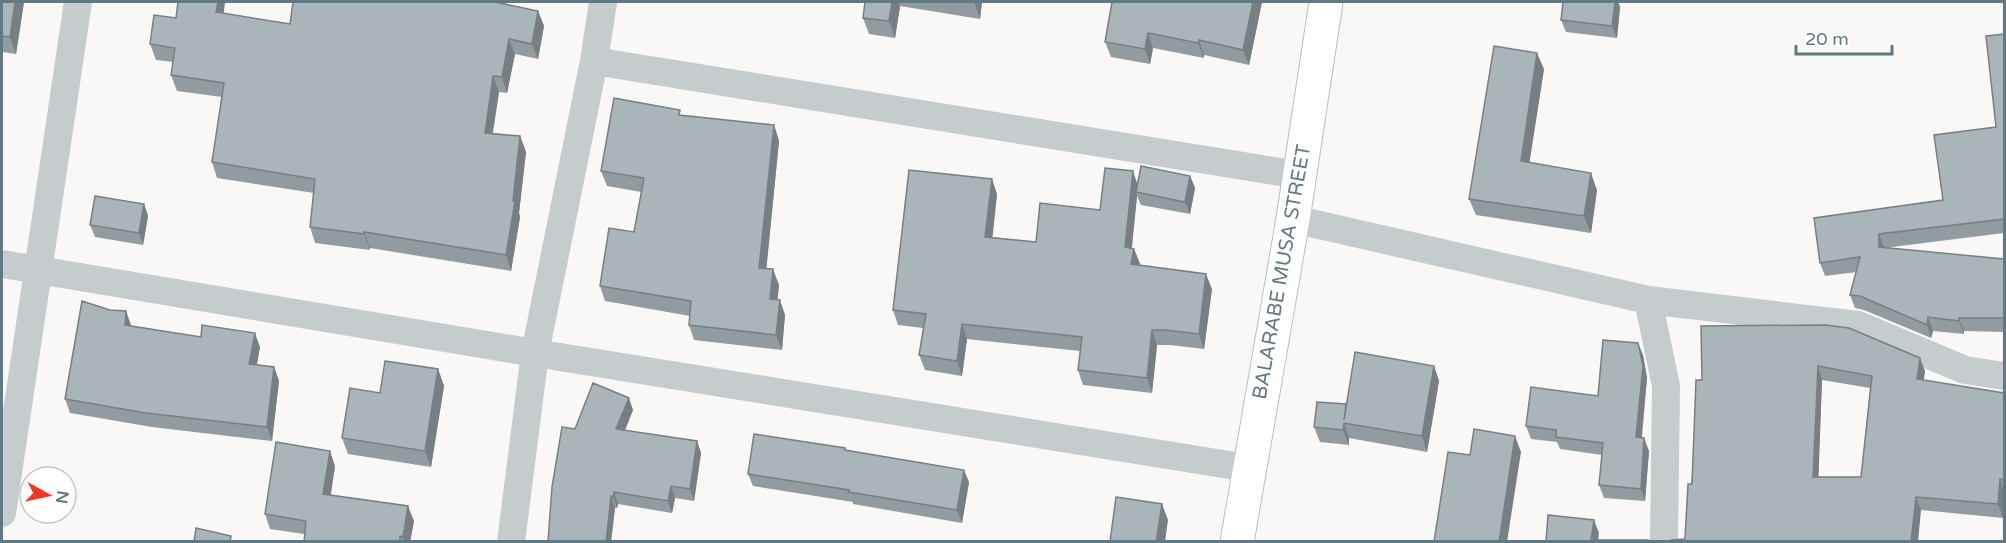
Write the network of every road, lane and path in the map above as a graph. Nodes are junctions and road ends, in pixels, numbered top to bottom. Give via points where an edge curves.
1 (78, 2) edge
2 (603, 2) edge
3 (1326, 2) edge
4 (594, 61) junction
5 (1299, 175) junction
6 (1293, 219) junction
7 (2, 264) edge
8 (38, 270) junction
9 (1648, 300) junction
10 (535, 353) junction
11 (2004, 376) edge
12 (1248, 468) junction
13 (2, 513) edge
14 (511, 542) edge
15 (1237, 542) edge
16 (1665, 542) edge

1 - 8 street
2 - 4 street
3 - 5 street, BALARABE MUSA STREET
4 - 5 street
4 - 10 street
5 - 6 street, BALARABE MUSA STREET
6 - 9 street
6 - 12 street, BALARABE MUSA STREET
7 - 8 street
8 - 10 street
8 - 13 street
9 - 11 street via 1858,325 1965,370
9 - 16 street via 1666,386
10 - 12 street
10 - 14 street
12 - 15 street, BALARABE MUSA STREET

